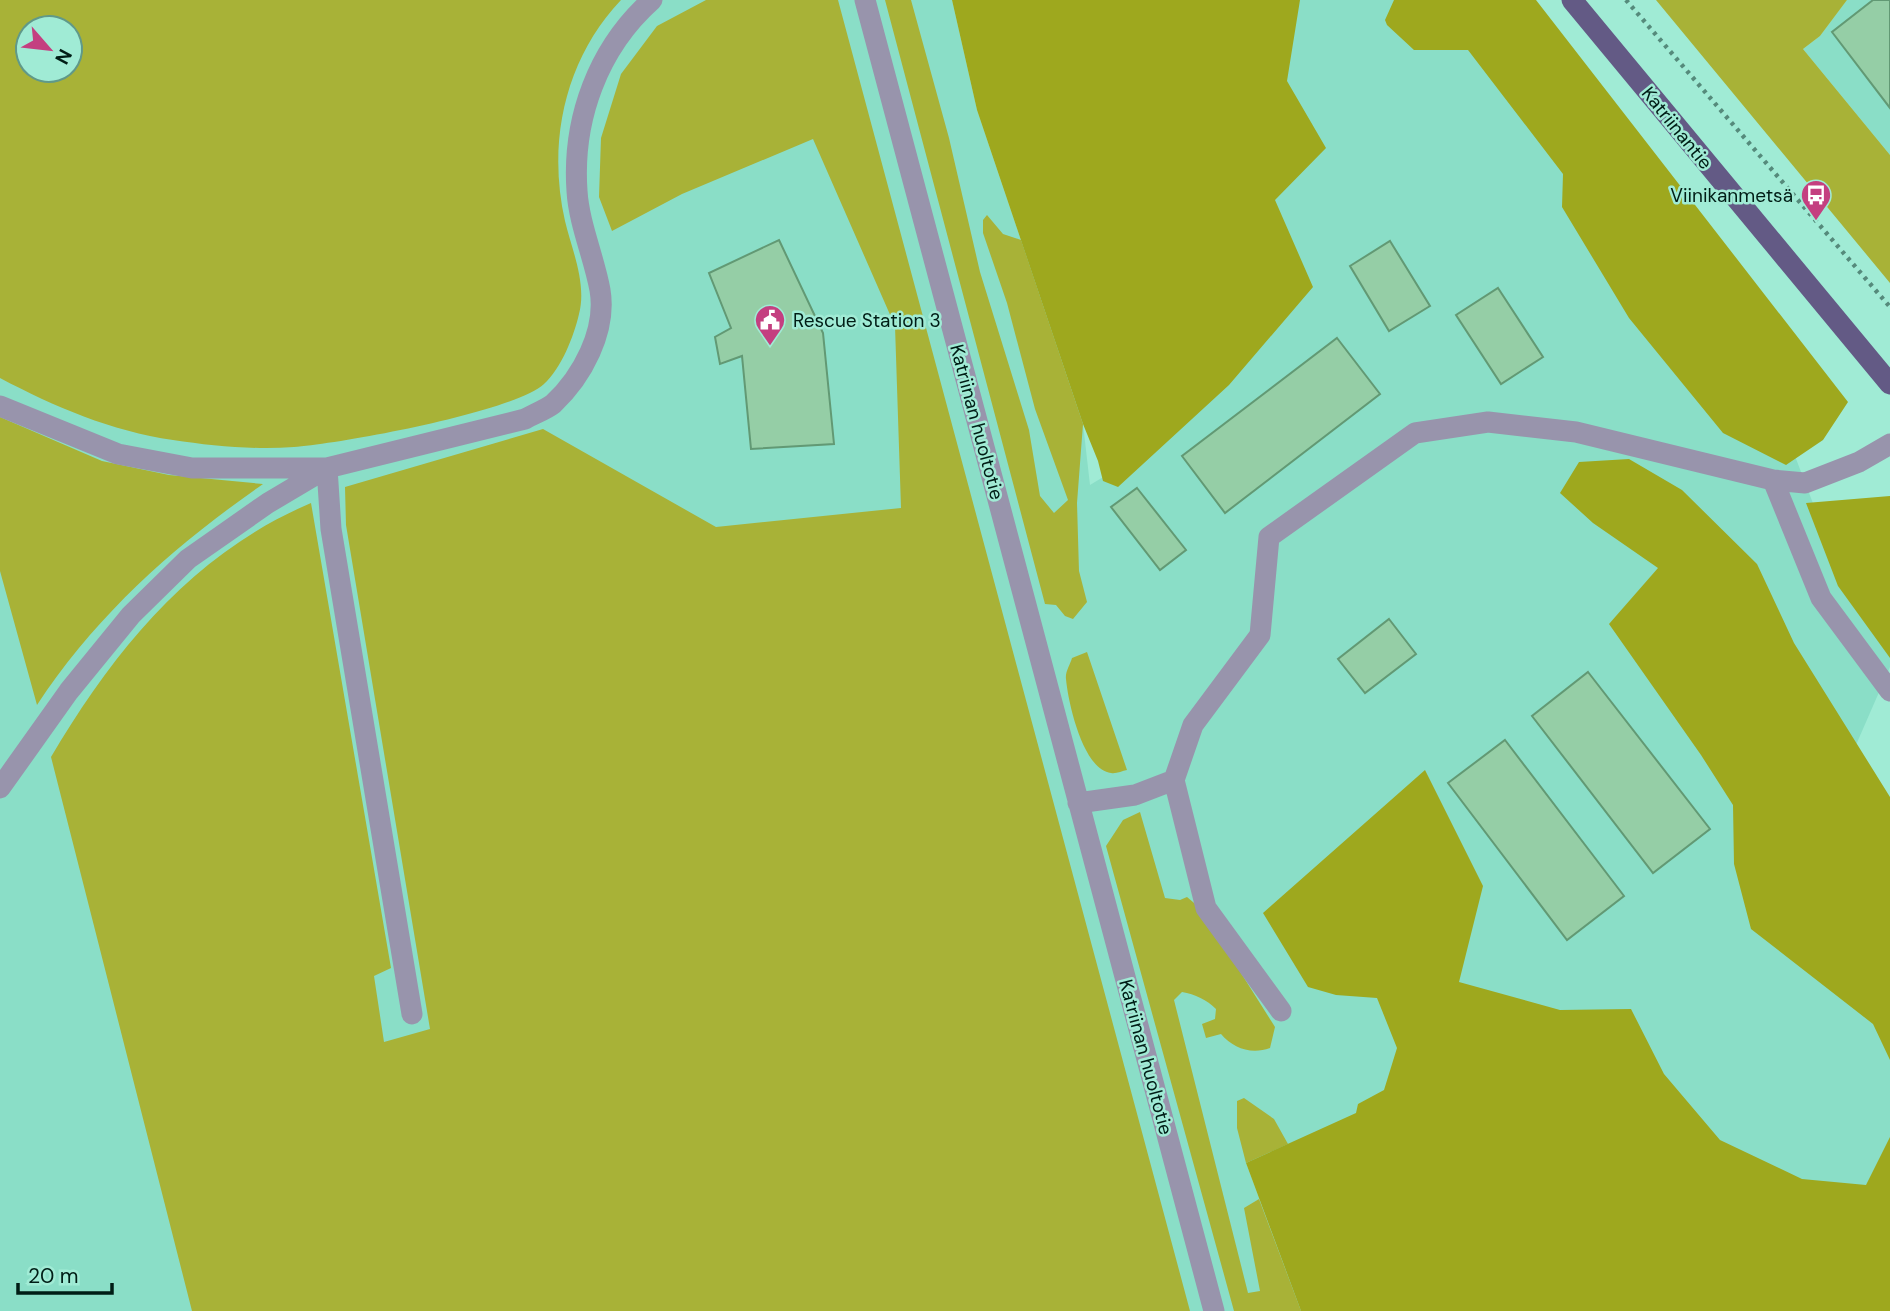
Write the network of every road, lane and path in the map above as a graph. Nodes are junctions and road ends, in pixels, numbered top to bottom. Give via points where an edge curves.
1 (652, 0) edge
2 (865, 0) edge
3 (1572, 0) edge
4 (1626, 0) edge
5 (1890, 307) edge
6 (1890, 384) edge
7 (0, 405) edge
8 (1890, 444) edge
9 (327, 468) junction
10 (1773, 480) junction
11 (1890, 691) edge
12 (1174, 780) junction
13 (0, 788) edge
14 (1078, 803) junction
15 (1281, 1011) dead end
16 (412, 1014) dead end
17 (1214, 1311) edge

1 - 9 lane via 632,18 600,65 585,104 577,192 600,293 587,359 570,386 550,406 525,419
2 - 14 lane, Katriinan huoltotie
3 - 6 main road, Katriinantie
4 - 5 path
7 - 9 lane via 118,454 192,468
8 - 10 lane via 1805,483
9 - 13 lane via 188,559 115,634
9 - 16 lane via 331,529
10 - 11 lane via 1821,598
10 - 12 lane via 1576,432 1488,422 1415,433 1269,537 1260,635 1193,725
12 - 14 lane via 1135,794
12 - 15 lane via 1206,908
14 - 17 lane, Katriinan huoltotie

